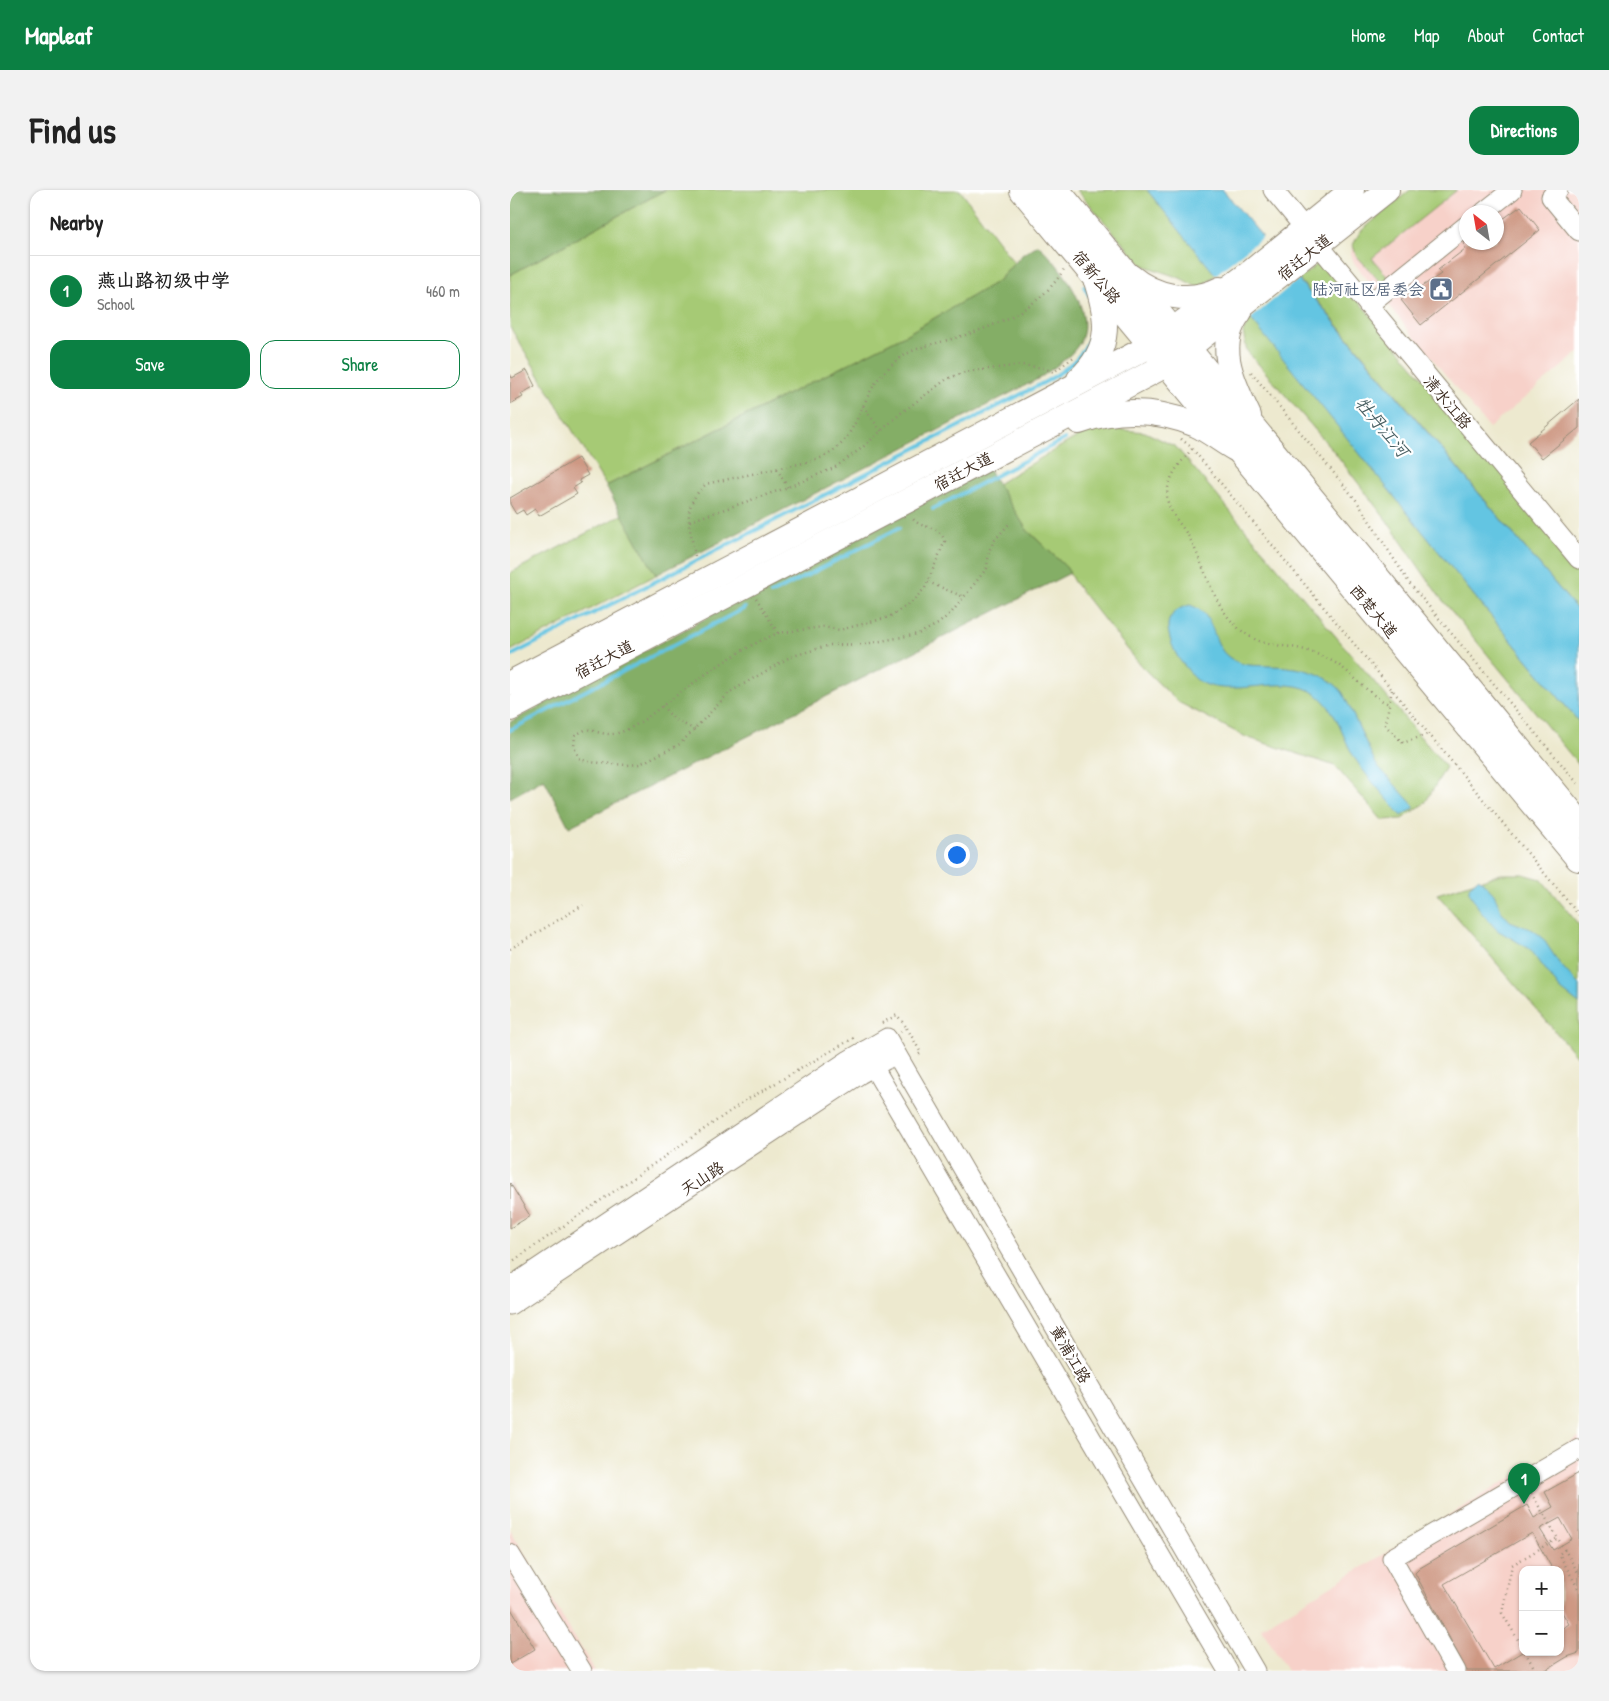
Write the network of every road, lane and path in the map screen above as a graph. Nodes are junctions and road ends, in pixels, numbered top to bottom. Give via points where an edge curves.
1 (1024, 190) edge
2 (1055, 190) edge
3 (1272, 190) edge
4 (1352, 190) edge
5 (1387, 190) edge
6 (1512, 190) edge
7 (1558, 190) edge
8 (1493, 205) edge
9 (1579, 231) edge
10 (1459, 232) edge
11 (1308, 240) junction
12 (1093, 270) junction
13 (1248, 274) junction
14 (1247, 303) junction
15 (1368, 305) junction
16 (1170, 347) junction
17 (1078, 352) dead end
18 (1245, 365) dead end
19 (1067, 390) junction
20 (863, 406) junction
21 (881, 431) junction
22 (1174, 435) dead end
23 (1252, 446) junction
24 (1009, 447) junction
25 (1192, 449) junction
26 (777, 469) junction
27 (788, 488) junction
28 (901, 504) junction
29 (690, 522) junction
30 (1009, 524) dead end
31 (695, 556) dead end
32 (1579, 558) edge
33 (928, 582) junction
34 (747, 585) junction
35 (964, 597) junction
36 (778, 633) junction
37 (510, 683) edge
38 (1392, 690) junction
39 (1389, 704) junction
40 (662, 706) junction
41 (510, 709) edge
42 (695, 730) junction
43 (1428, 734) junction
44 (1579, 785) edge
45 (1579, 824) edge
46 (1579, 857) edge
47 (583, 905) dead end
48 (1579, 915) edge
49 (510, 949) edge
50 (888, 1038) junction
51 (867, 1050) junction
52 (510, 1263) edge
53 (511, 1297) edge
54 (1579, 1449) edge
55 (1524, 1481) junction
56 (1558, 1538) junction
57 (1565, 1550) junction
58 (510, 1554) edge
59 (510, 1561) edge
60 (1579, 1574) edge
61 (525, 1579) junction
62 (1573, 1579) junction
63 (1579, 1590) edge
64 (1519, 1641) edge
65 (1527, 1656) edge
66 (570, 1671) edge
67 (582, 1671) edge
68 (1228, 1671) edge
69 (1255, 1671) edge
70 (1456, 1671) edge
71 (1536, 1671) edge

1 - 12 highway, 宿新公路
2 - 12 highway, 宿新公路
3 - 11 street, 清水江路
4 - 11 main road, 宿迁大道
5 - 11 main road, 宿迁大道
6 - 8 street
7 - 9 street via 1550,196
10 - 15 street
11 - 13 main road, 宿迁大道
11 - 14 main road, 宿迁大道
11 - 15 street, 清水江路
12 - 13 main road via 1151,290 1187,297 1209,294
12 - 16 highway, 宿新公路
12 - 19 main road via 1102,298 1106,337 1092,367
12 - 20 path via 1066,265 1060,276 1021,311 981,329 906,354 887,369
13 - 16 main road, 宿迁大道 via 1210,302
14 - 16 main road, 宿迁大道 via 1224,321
14 - 23 main road via 1228,332 1227,354
15 - 32 street, 清水江路
16 - 19 main road, 宿迁大道
16 - 23 highway, 西楚大道
16 - 24 main road, 宿迁大道
17 - 21 path via 1054,372 1021,365 964,372 947,379
18 - 44 path via 1356,500 1410,584
19 - 37 main road, 宿迁大道
20 - 21 path
20 - 26 path via 839,447 826,455
21 - 27 path via 834,468
22 - 25 path
23 - 24 main road via 1168,417 1139,412 1103,413
23 - 45 highway, 西楚大道
23 - 46 highway, 西楚大道
24 - 28 main road, 宿迁大道
25 - 38 path
25 - 39 path via 1174,471 1169,484 1168,503 1190,538 1211,589 1228,617 1254,639 1298,648 1332,660 1359,680 1375,698
26 - 27 path
26 - 29 path via 706,484 694,495 688,510
27 - 29 path
28 - 33 path via 916,523 935,528 945,541
28 - 34 main road, 宿迁大道
29 - 31 path
30 - 35 path via 989,551 987,568
33 - 35 path
33 - 36 path via 912,602 889,617 840,630 823,627
34 - 36 path
34 - 41 main road, 宿迁大道
35 - 42 path via 938,624 918,634 865,644 830,644 790,657 730,692
36 - 40 path via 732,656
38 - 39 path
38 - 43 path
39 - 43 path via 1385,725 1403,743
40 - 42 path via 674,718
40 - 42 path via 615,734 587,729 574,734 574,747 579,758 627,766 640,764 680,744
43 - 48 path
47 - 49 path
50 - 50 path via 907,1028 897,1014
50 - 51 street, 天山路
50 - 69 street, 黄浦江路
51 - 52 path via 745,1101
51 - 53 street, 天山路
51 - 68 street, 黄浦江路
54 - 55 street
55 - 56 path
55 - 70 street via 1392,1558
56 - 57 path
56 - 64 path via 1512,1565 1502,1613
57 - 60 path
57 - 62 path via 1559,1554
58 - 61 street
59 - 61 street
60 - 62 path
61 - 66 street
61 - 67 street
62 - 63 path
65 - 71 path

